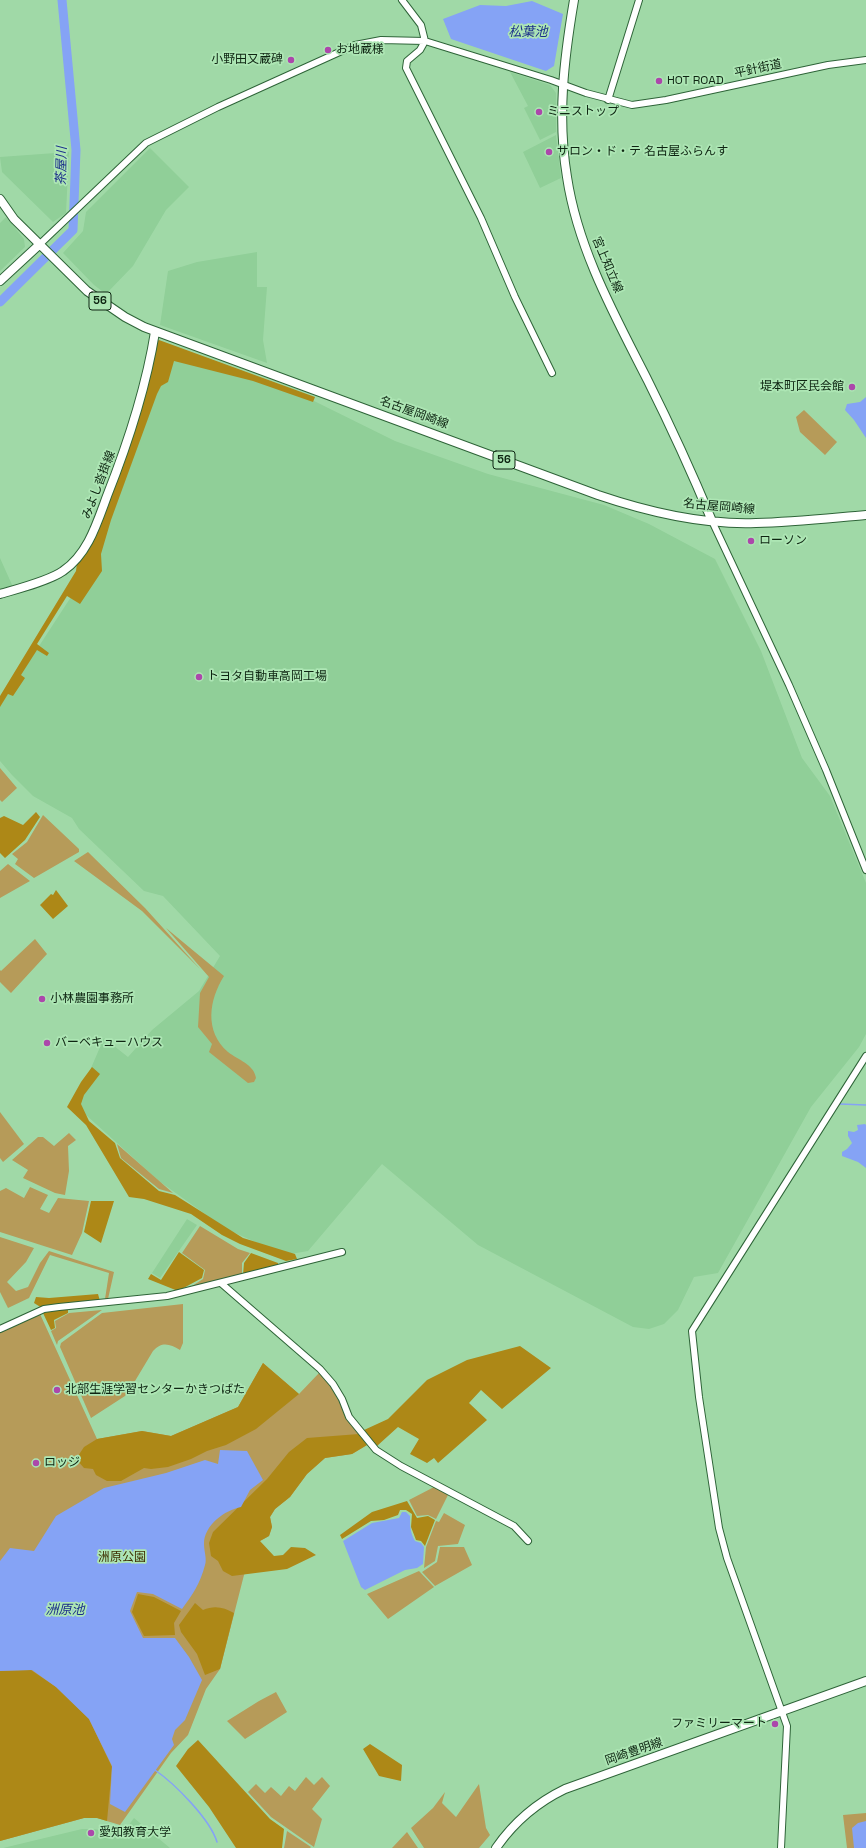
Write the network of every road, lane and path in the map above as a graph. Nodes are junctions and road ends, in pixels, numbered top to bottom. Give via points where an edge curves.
1 (402, 0) edge
2 (574, 0) edge
3 (639, 0) edge
4 (425, 41) junction
5 (866, 60) edge
6 (562, 84) junction
7 (608, 100) junction
8 (0, 199) edge
9 (42, 247) junction
10 (0, 281) edge
11 (155, 332) junction
12 (552, 373) dead end
13 (866, 515) edge
14 (712, 521) junction
15 (0, 594) edge
16 (866, 870) edge
17 (866, 1056) edge
18 (342, 1252) dead end
19 (222, 1284) junction
20 (0, 1329) edge
21 (528, 1541) dead end
22 (866, 1681) edge
23 (783, 1711) junction
24 (496, 1848) edge
25 (781, 1848) edge

1 - 4 street via 421,25
2 - 6 main road, 宮上知立線
3 - 7 street
4 - 6 street, 平針街道
4 - 9 street, 平針街道 via 380,40 355,45 218,107 146,143 68,218
4 - 12 street via 420,50 407,61 406,68 481,218
5 - 7 street, 平針街道 via 828,65 666,100 632,105
6 - 7 street, 平針街道
6 - 14 main road, 宮上知立線 via 562,127 567,177 575,216 590,260 696,482
8 - 9 main road
9 - 10 main road
9 - 11 main road, 名古屋岡崎線 / 56 via 87,291 125,317
11 - 14 main road, 名古屋岡崎線 / 56 via 624,504
11 - 15 main road, みよし沓掛線 via 128,442 86,545 72,564 62,572
13 - 14 main road, 名古屋岡崎線 / 56 via 755,523
14 - 16 street via 792,692
17 - 23 street via 692,1331 699,1397 719,1528 727,1558
18 - 19 street
19 - 20 street via 167,1296 59,1306
19 - 21 street via 320,1369 333,1384 349,1417 376,1450 514,1526
22 - 23 main road, 岡崎豊明線
23 - 24 main road, 岡崎豊明線 via 564,1789 532,1808 514,1824
23 - 25 street via 788,1734

